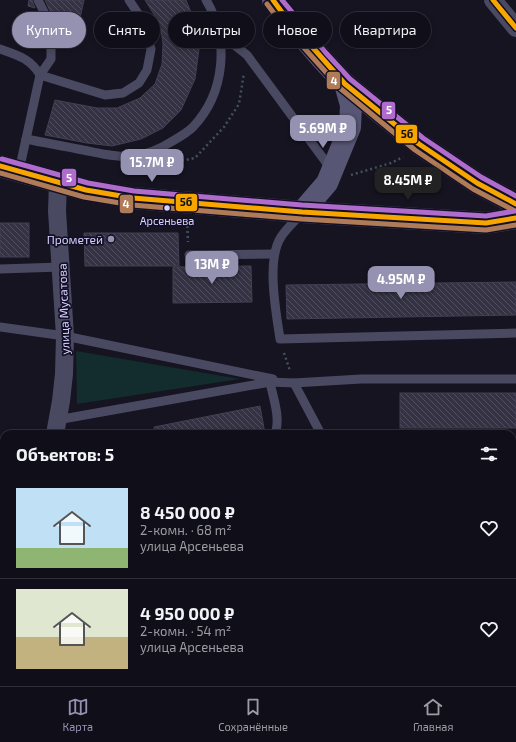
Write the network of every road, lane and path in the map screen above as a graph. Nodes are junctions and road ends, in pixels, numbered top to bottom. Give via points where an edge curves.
1 (38, 0) edge
2 (129, 0) edge
3 (206, 0) edge
4 (273, 0) edge
5 (493, 0) edge
6 (212, 12) edge
7 (516, 28) edge
8 (221, 48) edge
9 (237, 48) edge
10 (0, 49) edge
11 (40, 75) junction
12 (345, 84) junction
13 (26, 139) junction
14 (419, 144) junction
15 (10, 169) edge
16 (330, 177) junction
17 (58, 182) junction
18 (186, 203) junction
19 (516, 204) edge
20 (302, 212) junction
21 (516, 218) edge
22 (274, 254) junction
23 (189, 255) joint
24 (61, 267) junction
25 (0, 269) edge
26 (0, 327) edge
27 (516, 333) edge
28 (65, 336) junction
29 (280, 339) junction
30 (516, 379) edge
31 (270, 382) junction
32 (294, 383) junction
33 (56, 427) edge
34 (277, 430) edge
35 (319, 430) edge

1 - 11 lane via 51,32 51,59
2 - 11 lane via 141,18 151,49 147,70 139,83 123,93 105,95
3 - 6 lane
4 - 12 main road
5 - 7 street
8 - 13 lane via 218,85 210,103 192,128 165,146 133,156
9 - 16 lane via 246,55
10 - 11 lane via 25,58
11 - 13 lane
12 - 14 main road
12 - 16 main road via 351,105 350,127
13 - 15 lane
14 - 16 path via 391,163
14 - 19 main road via 476,183
15 - 17 main road
16 - 20 main road
17 - 18 main road via 118,196
17 - 24 street, улица Мусатова via 57,211
18 - 20 main road
18 - 23 path
20 - 21 main road via 486,223
20 - 22 lane via 280,237
22 - 23 lane
22 - 29 lane via 274,292
24 - 25 lane
24 - 28 street, улица Мусатова
26 - 28 lane
27 - 29 lane
28 - 32 lane
28 - 33 street, улица Мусатова via 64,374
29 - 32 path
30 - 32 lane
31 - 32 lane
31 - 33 lane
31 - 34 lane via 277,418
32 - 35 lane

